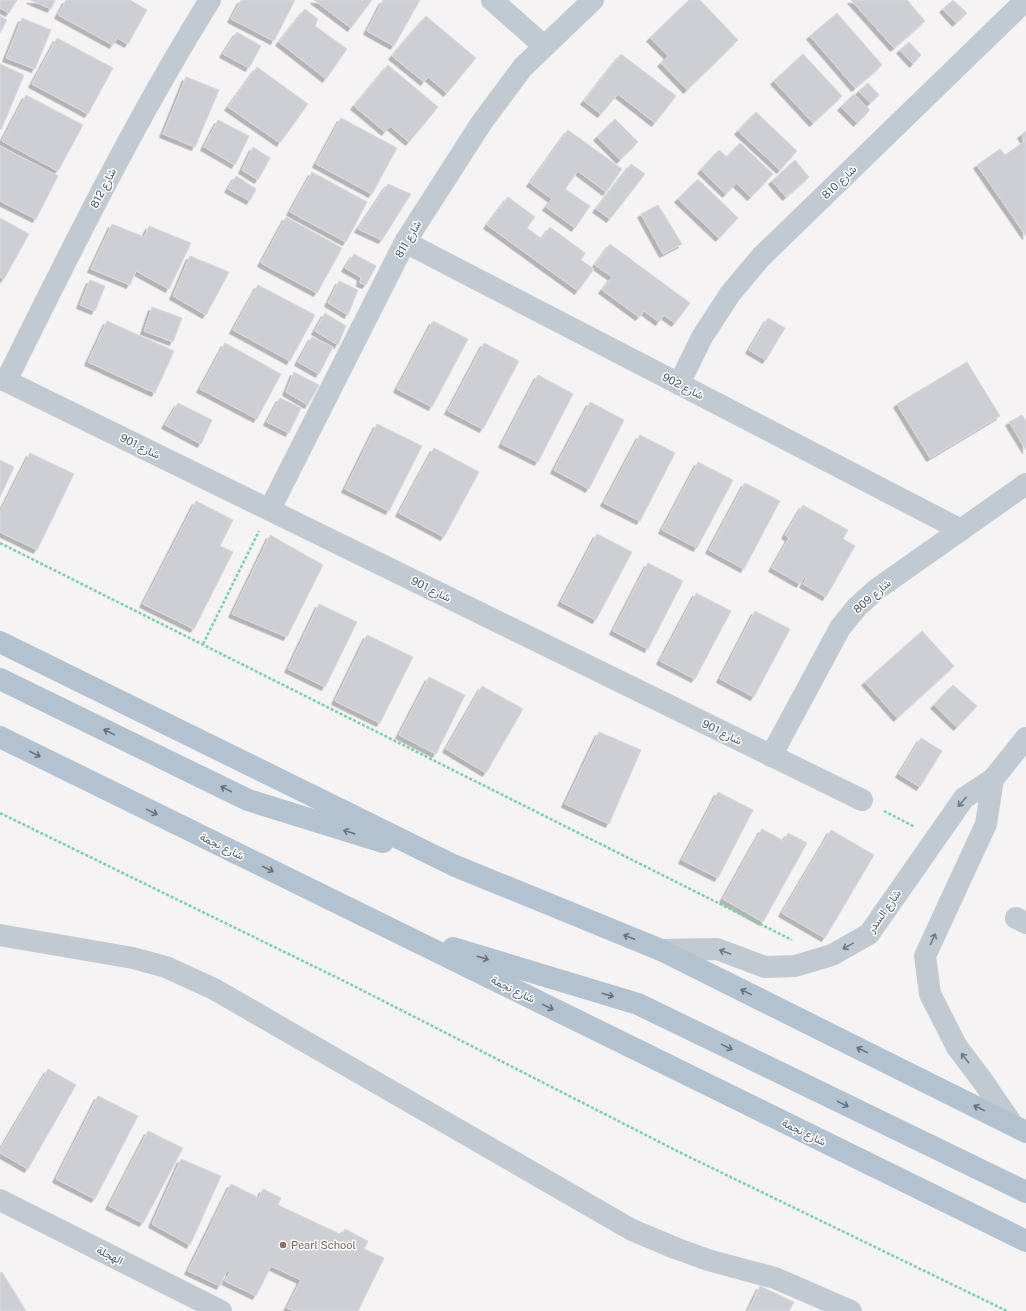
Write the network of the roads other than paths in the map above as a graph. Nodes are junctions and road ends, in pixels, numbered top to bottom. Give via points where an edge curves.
1 (210, 0) edge
2 (492, 0) edge
3 (593, 0) edge
4 (1026, 0) edge
5 (544, 46) junction
6 (405, 242) junction
7 (3, 380) edge
8 (680, 384) junction
9 (1026, 484) edge
10 (270, 509) junction
11 (961, 530) junction
12 (0, 642) edge
13 (0, 679) edge
14 (0, 737) edge
15 (1026, 738) edge
16 (771, 756) junction
17 (993, 779) junction
18 (862, 800) road end
19 (452, 865) junction
20 (392, 930) junction
21 (0, 935) edge
22 (661, 950) junction
23 (1019, 1128) edge
24 (1026, 1192) edge
25 (0, 1200) edge
26 (1026, 1241) edge
27 (221, 1311) edge
28 (851, 1311) edge

1 - 7 street, شارع 812 via 173,60 113,168
2 - 5 street
3 - 5 street, شارع 811
4 - 8 street, شارع 810 via 761,257 730,294 702,337
5 - 6 street, شارع 811 via 523,67 482,122
6 - 8 street, شارع 902
6 - 10 street, شارع 811
7 - 10 street, شارع 901
8 - 11 street, شارع 902
9 - 11 street, شارع 809
10 - 16 street, شارع 901
11 - 16 street, شارع 809 via 857,607 840,628
12 - 19 main road
19 -> 13 main road via 248,800
14 -> 20 main road, شارع نجمة
15 - 17 street, شارع السدر
16 - 18 street, شارع 901
17 -> 22 street, شارع السدر via 964,798 869,934 832,955 795,966 765,967 717,949
23 -> 17 street, شارع السدر via 957,1047 930,994 925,956 986,824
22 -> 19 main road
20 -> 24 main road via 638,1004
20 -> 26 main road, شارع نجمة
21 - 28 street via 133,958 190,977 632,1230 708,1260 775,1278
23 -> 22 main road
25 - 27 street, الهجلة

